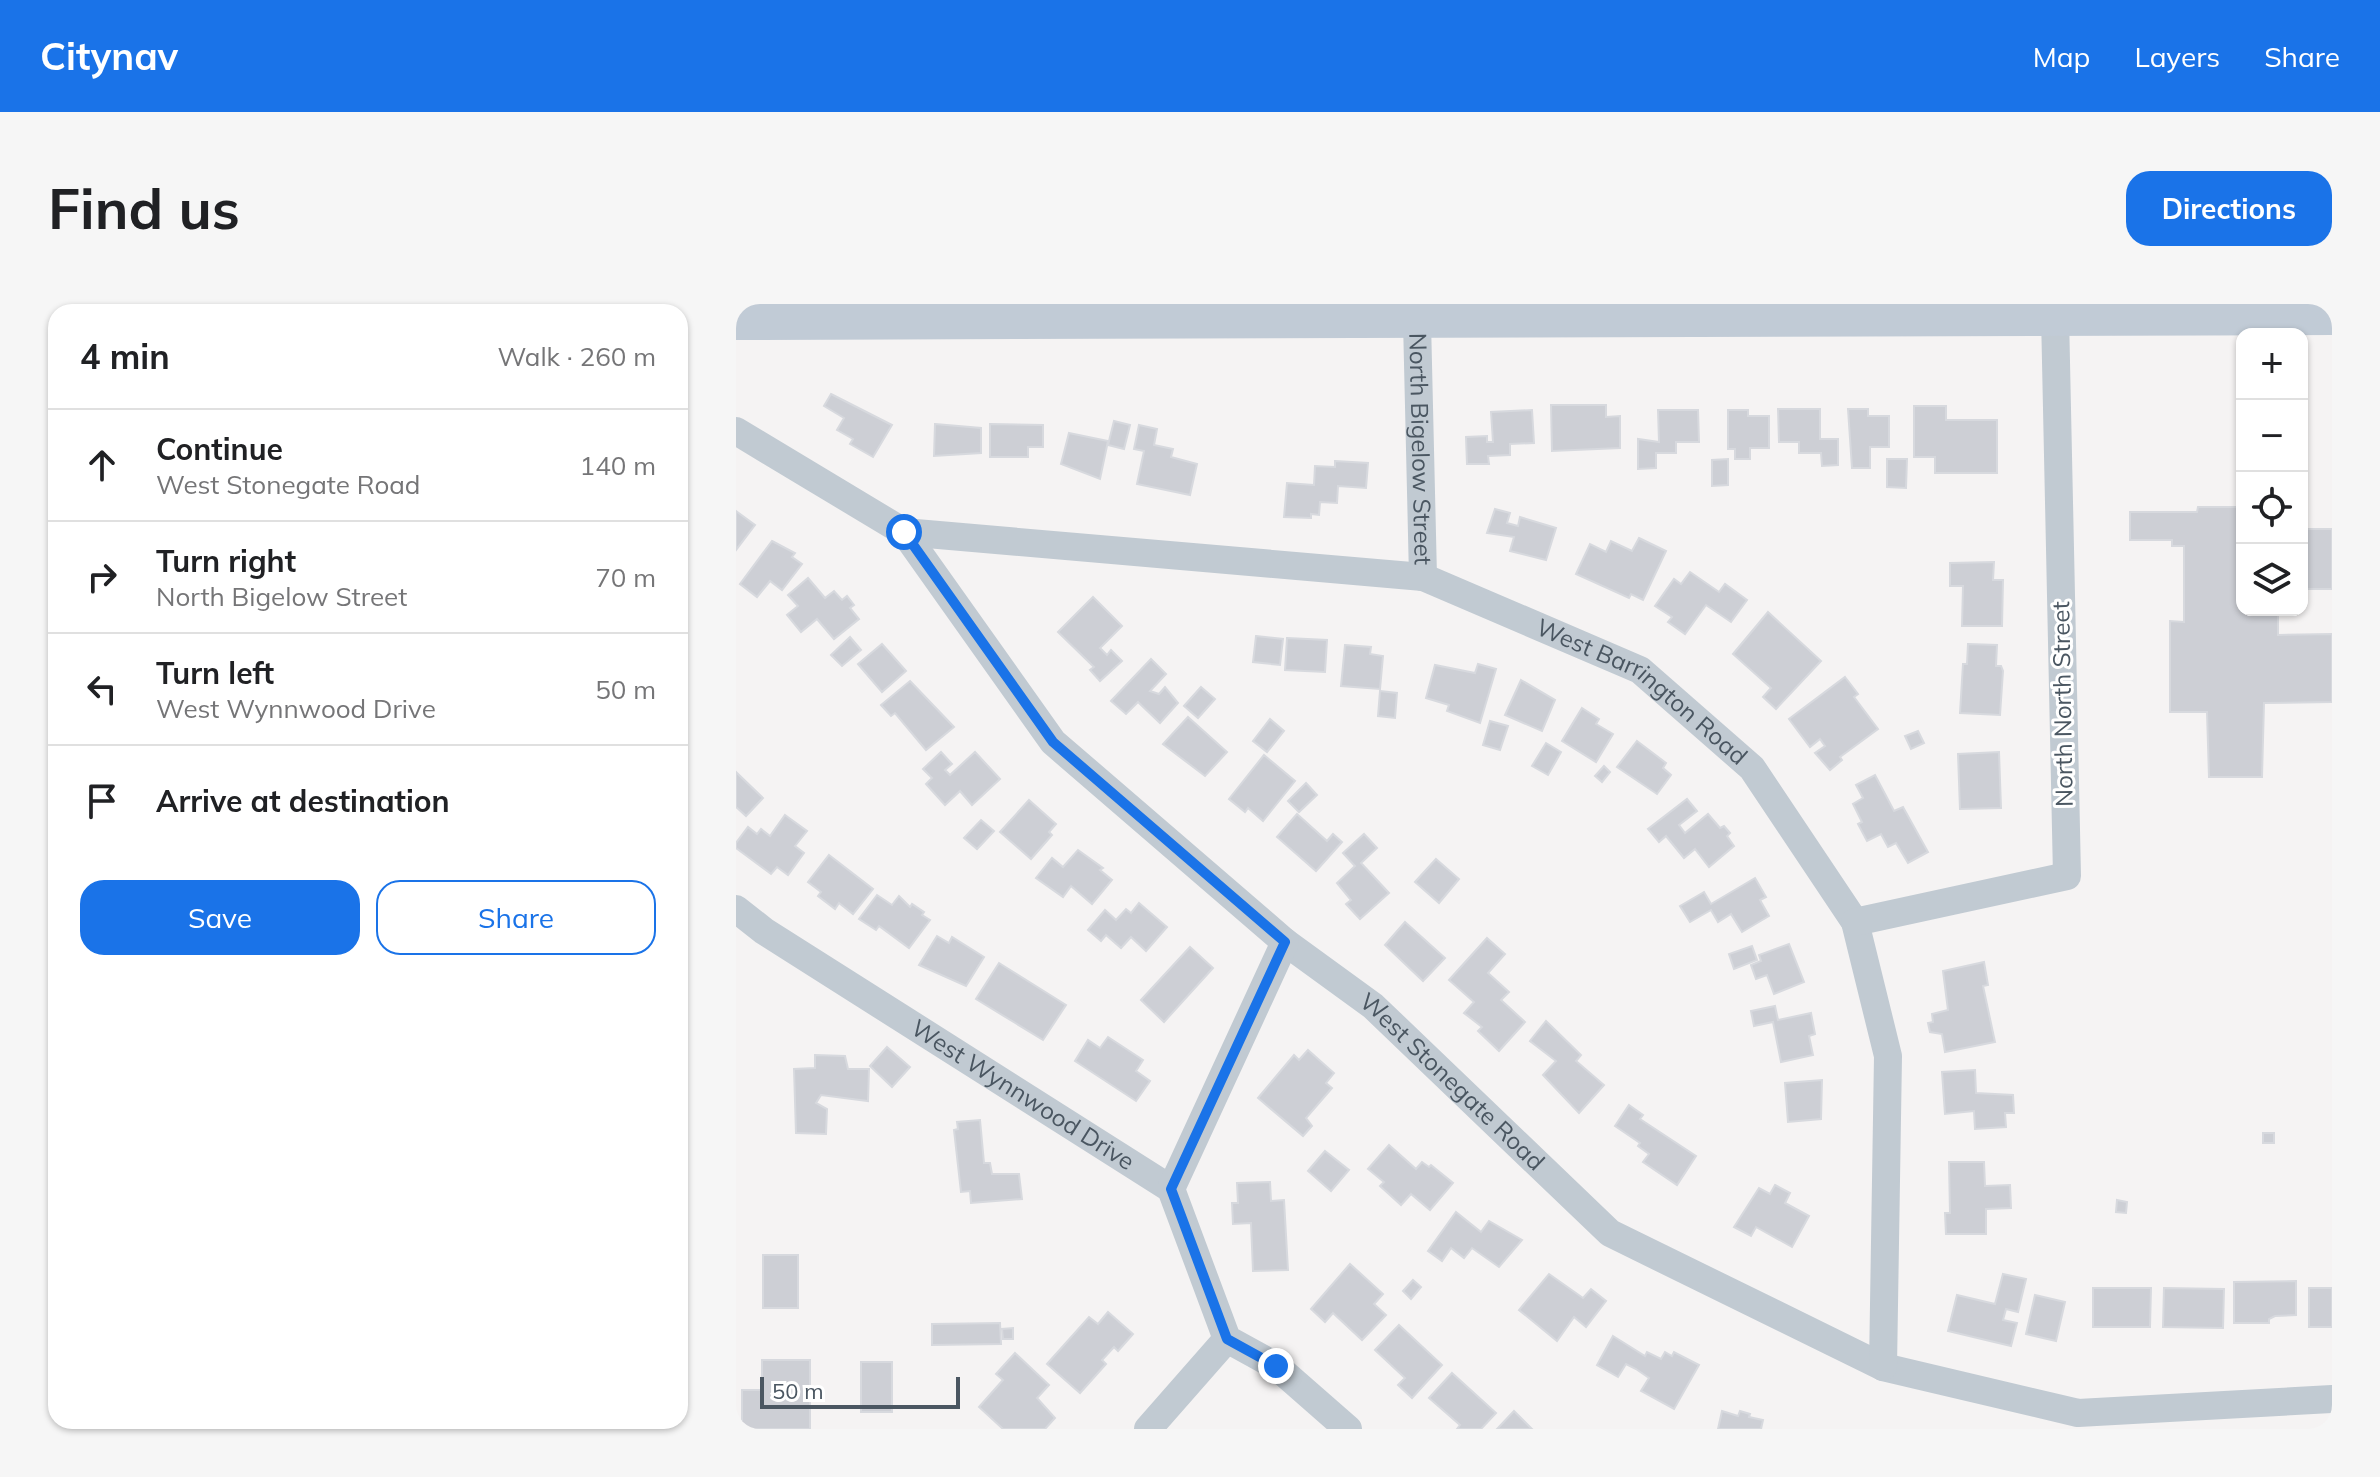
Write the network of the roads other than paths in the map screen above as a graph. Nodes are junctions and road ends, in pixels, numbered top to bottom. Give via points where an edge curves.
1 (1274, 312) edge
2 (2051, 312) edge
3 (2332, 316) edge
4 (736, 321) edge
5 (1417, 321) junction
6 (736, 431) edge
7 (904, 532) junction
8 (1423, 577) junction
9 (736, 909) edge
10 (1855, 922) junction
11 (1285, 942) junction
12 (1171, 1189) junction
13 (1227, 1339) junction
14 (1883, 1367) junction
15 (2332, 1399) edge
16 (1148, 1429) edge
17 (1348, 1429) edge

1 - 4 street
1 - 5 street
2 - 3 street
2 - 5 street
2 - 10 street, North North Street via 2067,876
5 - 8 street, North Bigelow Street
6 - 7 street, West Stonegate Road
7 - 8 street, West Barrington Road
7 - 11 street, West Stonegate Road via 1053,742
8 - 10 street, West Barrington Road via 1640,670 1752,768
9 - 12 street, West Wynnwood Drive
10 - 14 street, West Barrington Road via 1888,1056
11 - 12 street
11 - 14 street, West Stonegate Road via 1373,1006 1610,1233
12 - 13 street
13 - 16 street
13 - 17 street via 1276,1366
14 - 15 street, West Stonegate Road via 2078,1413

